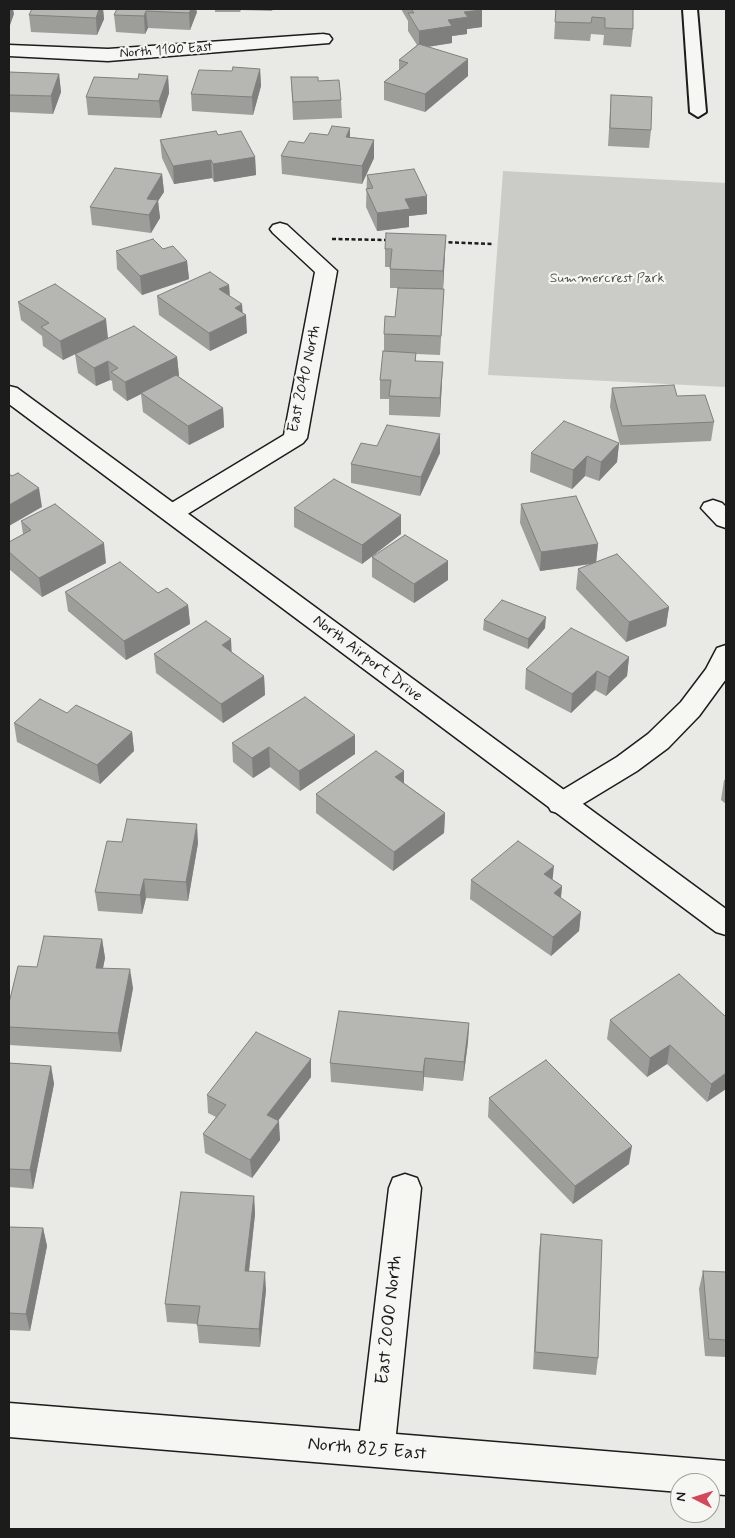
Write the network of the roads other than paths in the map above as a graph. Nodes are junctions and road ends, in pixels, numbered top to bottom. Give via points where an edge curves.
1 (690, 9) edge
2 (323, 39) dead end
3 (9, 51) edge
4 (698, 112) dead end
5 (284, 233) road end
6 (9, 393) edge
7 (172, 513) junction
8 (726, 654) edge
9 (561, 804) junction
10 (726, 924) edge
11 (405, 1188) dead end
12 (9, 1420) edge
13 (376, 1451) junction
14 (726, 1478) edge

1 - 4 lane
2 - 3 street, North 1100 East via 108,55
5 - 7 street, East 2040 North via 326,270 295,438
6 - 7 street, North Airport Drive
7 - 9 street, North Airport Drive
8 - 9 street via 717,673 690,709 658,741
9 - 10 street, North Airport Drive
11 - 13 street, East 2000 North
12 - 13 street, North 825 East
13 - 14 street, North 825 East

